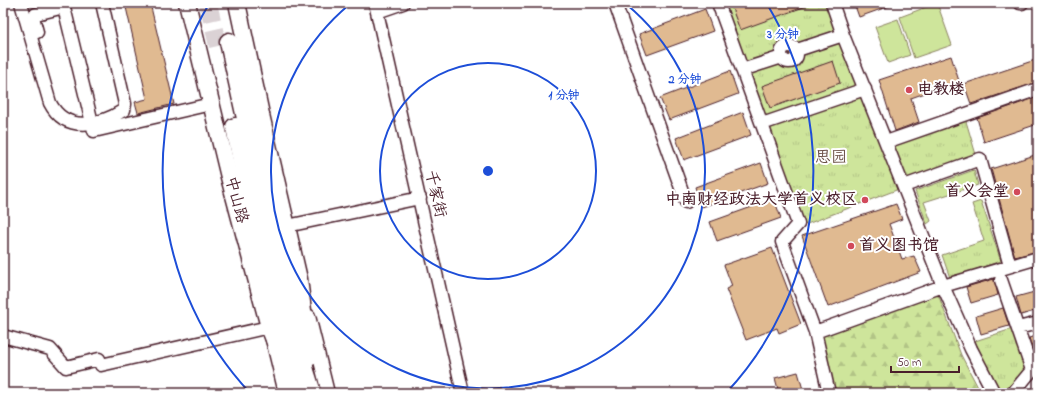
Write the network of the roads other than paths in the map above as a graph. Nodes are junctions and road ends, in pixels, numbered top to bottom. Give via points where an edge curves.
1 (21, 3) edge
2 (95, 3) edge
3 (102, 3) edge
4 (187, 3) edge
5 (237, 3) edge
6 (403, 3) edge
7 (615, 3) edge
8 (718, 3) edge
9 (832, 3) edge
10 (63, 5) edge
11 (376, 7) edge
12 (843, 35) junction
13 (742, 70) junction
14 (865, 89) junction
15 (1038, 90) edge
16 (212, 104) junction
17 (91, 119) junction
18 (762, 124) junction
19 (886, 142) junction
20 (904, 186) junction
21 (420, 198) junction
22 (686, 202) dead end
23 (287, 226) junction
24 (1038, 258) edge
25 (1010, 266) junction
26 (299, 279) junction
27 (1001, 280) dead end
28 (943, 286) junction
29 (1038, 323) edge
30 (269, 327) junction
31 (1018, 328) junction
32 (815, 332) junction
33 (3, 336) edge
34 (1035, 369) edge
35 (285, 393) edge
36 (296, 393) edge
37 (313, 393) edge
38 (328, 393) edge
39 (463, 393) edge
40 (829, 393) edge
41 (994, 393) edge
42 (1013, 393) edge

1 - 17 street via 53,109 70,123 84,124
2 - 17 street via 117,105
3 - 17 street via 125,104 124,110 105,120
4 - 16 main road, 中山路
5 - 23 main road, 中山路
6 - 11 street
7 - 22 street
8 - 13 street
9 - 12 street
10 - 17 street
10 - 17 street via 36,14 34,22 60,105 65,112 74,117
11 - 21 street, 千家街
12 - 13 street via 796,50 793,47 786,47 782,51 782,57
12 - 14 street
13 - 18 street
14 - 18 street
14 - 19 street
15 - 19 street
16 - 17 street via 94,131
16 - 30 main road, 中山路
18 - 32 street via 798,224 782,242
19 - 20 street
20 - 25 street via 980,159
20 - 28 street
21 - 23 street
21 - 39 street, 千家街
23 - 26 main road, 中山路
24 - 25 street
25 - 28 street
26 - 37 main road, 中山路
26 - 38 street
27 - 31 street
28 - 32 street
28 - 41 street
29 - 31 street
30 - 33 street via 101,365 98,358 66,367 50,349
30 - 35 street
30 - 36 main road, 中山路
31 - 34 street
32 - 40 street
34 - 42 street
36 - 37 highway, 中山路 via 263,262 224,44 305,372

